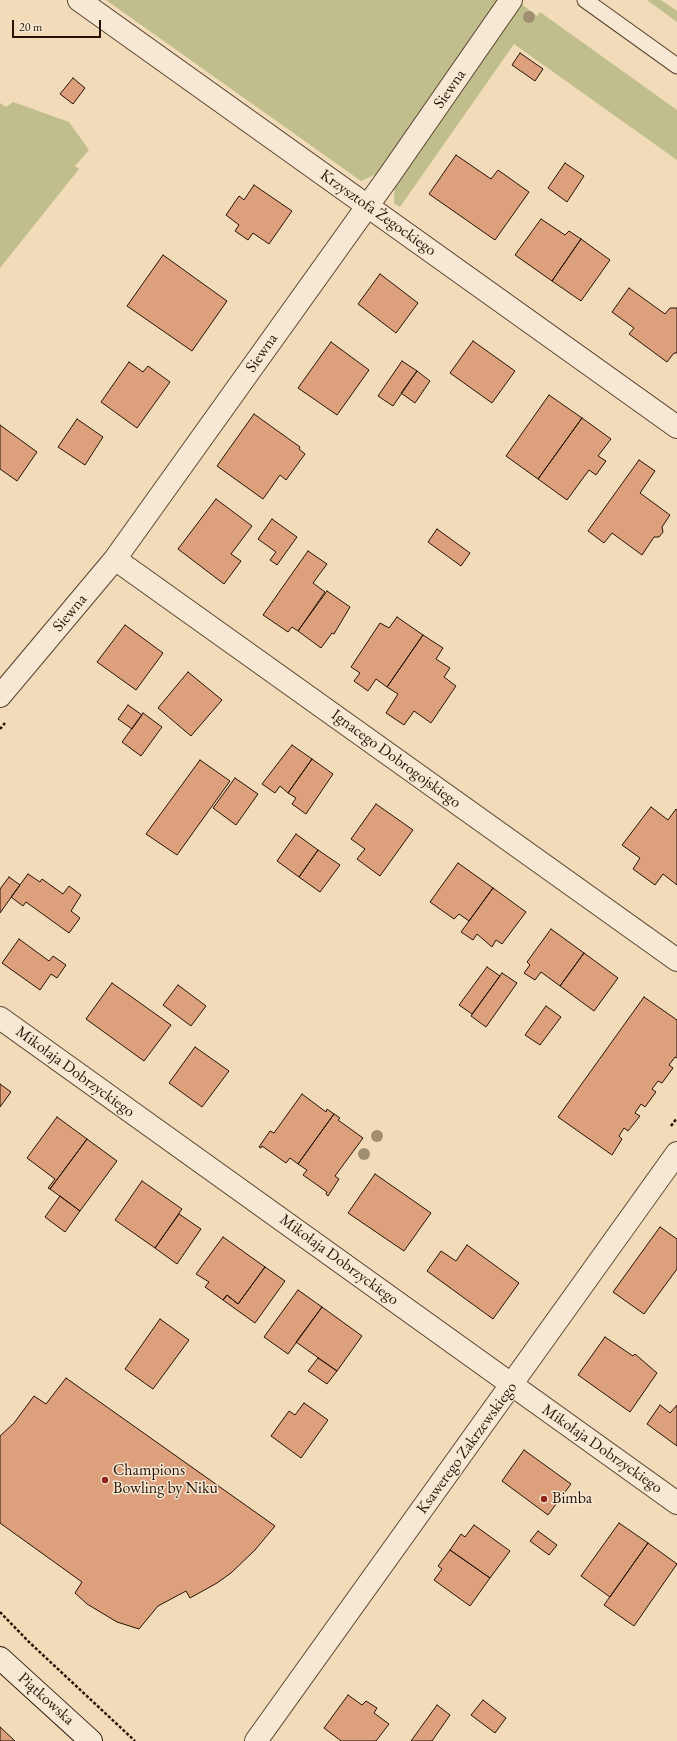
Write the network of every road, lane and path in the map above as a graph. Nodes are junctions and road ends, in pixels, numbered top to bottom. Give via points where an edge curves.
1 (79, 0) edge
2 (511, 0) edge
3 (585, 0) edge
4 (677, 66) edge
5 (367, 205) junction
6 (677, 427) edge
7 (115, 559) junction
8 (0, 696) edge
9 (677, 960) edge
10 (0, 1018) edge
11 (677, 1153) edge
12 (512, 1385) junction
13 (677, 1503) edge
14 (0, 1612) edge
15 (0, 1658) edge
16 (91, 1741) edge
17 (135, 1741) edge
18 (256, 1741) edge

1 - 5 street, Krzysztofa Żegockiego
2 - 5 street, Siewna
3 - 4 lane
5 - 6 street, Krzysztofa Żegockiego
5 - 7 street, Siewna
7 - 8 street, Siewna
7 - 9 street, Ignacego Dobrogojskiego
10 - 12 street, Mikołaja Dobrzyckiego
11 - 12 street, Ksawerego Zakrzewskiego
12 - 13 street, Mikołaja Dobrzyckiego
12 - 18 street, Ksawerego Zakrzewskiego
14 - 17 path
15 - 16 street, Piątkowska

